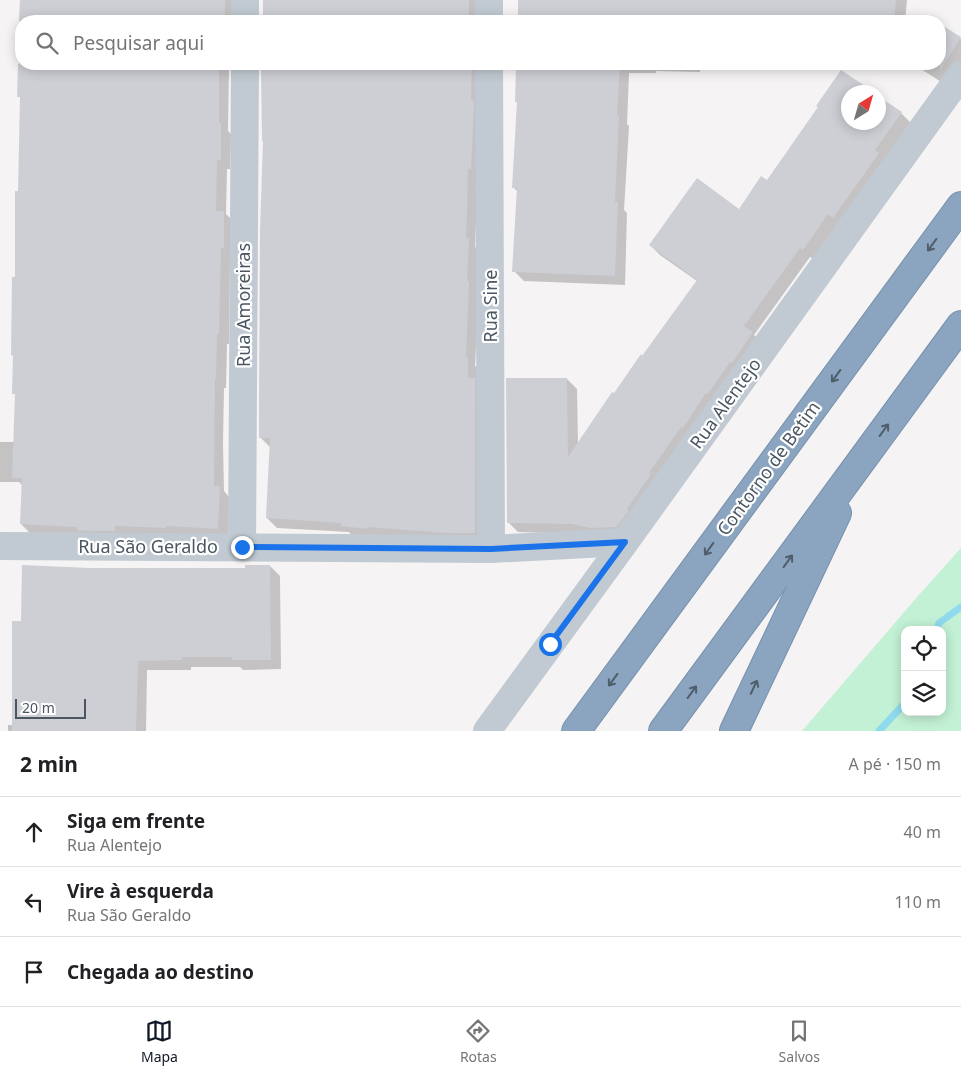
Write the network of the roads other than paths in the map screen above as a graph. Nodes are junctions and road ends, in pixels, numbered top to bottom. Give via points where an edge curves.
1 (246, 0) edge
2 (489, 0) edge
3 (245, 15) edge
4 (489, 15) edge
5 (245, 70) edge
6 (489, 70) edge
7 (961, 75) edge
8 (961, 206) edge
9 (961, 325) edge
10 (862, 460) junction
11 (625, 542) junction
12 (0, 546) edge
13 (242, 547) junction
14 (491, 549) junction
15 (486, 731) edge
16 (576, 731) edge
17 (663, 731) edge
18 (734, 731) edge

1 - 3 street
2 - 4 street
5 - 13 street, Rua Amoreiras
6 - 14 street, Rua Sine
7 - 11 street, Rua Alentejo
8 -> 16 highway, Contorno de Betim
10 -> 9 highway
17 -> 10 highway
18 -> 10 highway
11 - 14 street, Rua São Geraldo
11 - 15 street, Rua Alentejo
12 - 13 street, Rua São Geraldo
13 - 14 street, Rua São Geraldo

